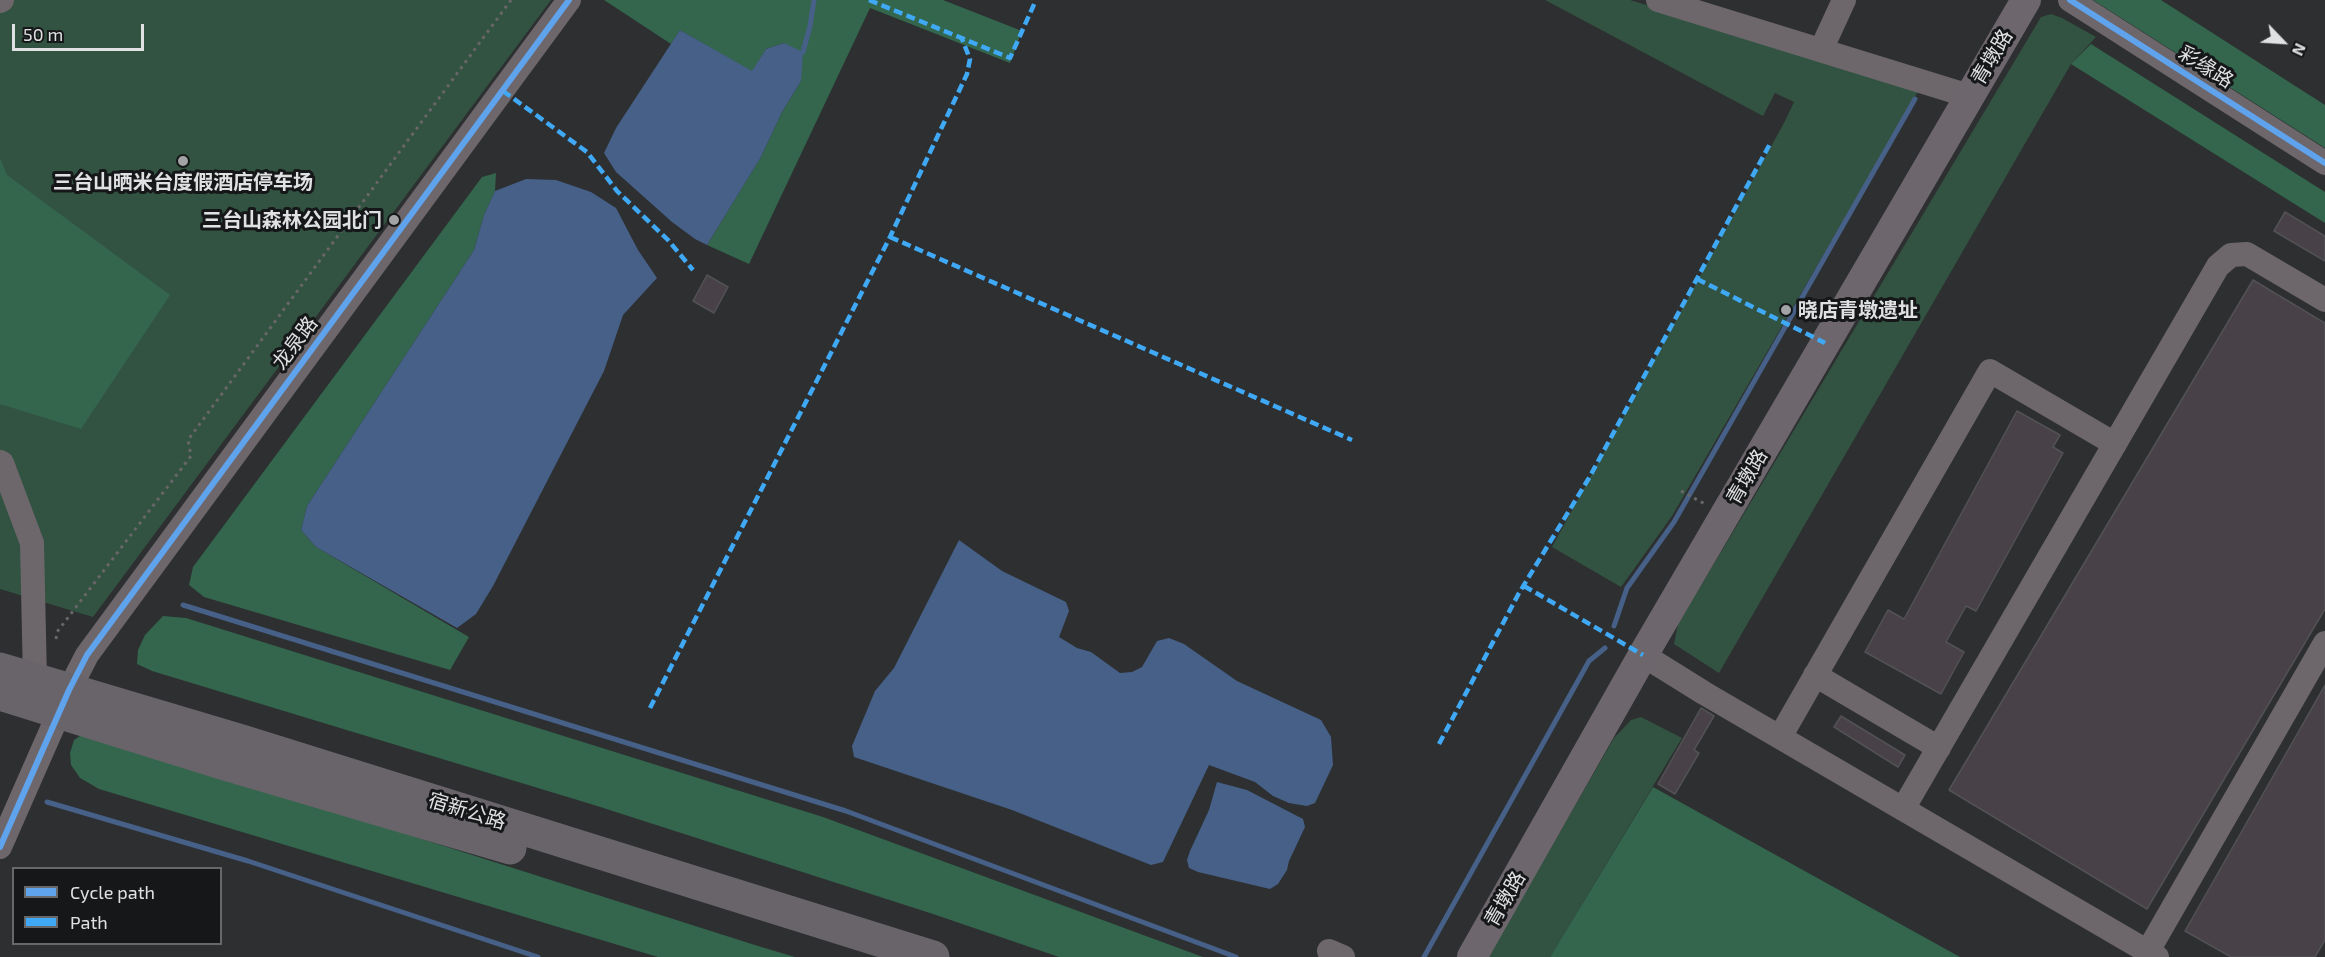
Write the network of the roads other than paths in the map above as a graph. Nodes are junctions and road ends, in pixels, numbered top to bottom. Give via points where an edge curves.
1 (569, 0) edge
2 (1658, 0) edge
3 (1844, 0) edge
4 (2026, 0) edge
5 (2070, 0) edge
6 (1715, 8) edge
7 (1821, 50) junction
8 (1969, 96) junction
9 (2325, 163) edge
10 (2325, 300) edge
11 (2115, 444) junction
12 (0, 462) edge
13 (2325, 643) edge
14 (1643, 655) junction
15 (0, 669) edge
16 (1815, 675) junction
17 (39, 696) edge
18 (1780, 737) junction
19 (1939, 748) junction
20 (1904, 809) junction
21 (0, 847) edge
22 (2152, 954) edge
23 (862, 957) edge
24 (933, 957) edge
25 (1472, 957) edge

1 - 17 street, 龙泉路 via 87,655
2 - 6 street
3 - 7 street
4 - 8 main road, 青墩路
5 - 9 street, 彩缘路
6 - 7 street
7 - 8 street
8 - 14 main road, 青墩路
10 - 11 street via 2247,254 2231,255 2218,266
11 - 16 street via 1990,371
11 - 19 street
12 - 17 street via 32,543
13 - 22 street
14 - 18 street
14 - 25 main road, 青墩路
15 - 17 highway, 宿新公路
16 - 18 street
16 - 19 street
17 - 21 street, 龙泉路
17 - 23 highway, 宿新公路
17 - 24 highway, 宿新公路 via 253,744
18 - 20 street
19 - 20 street
20 - 22 street

